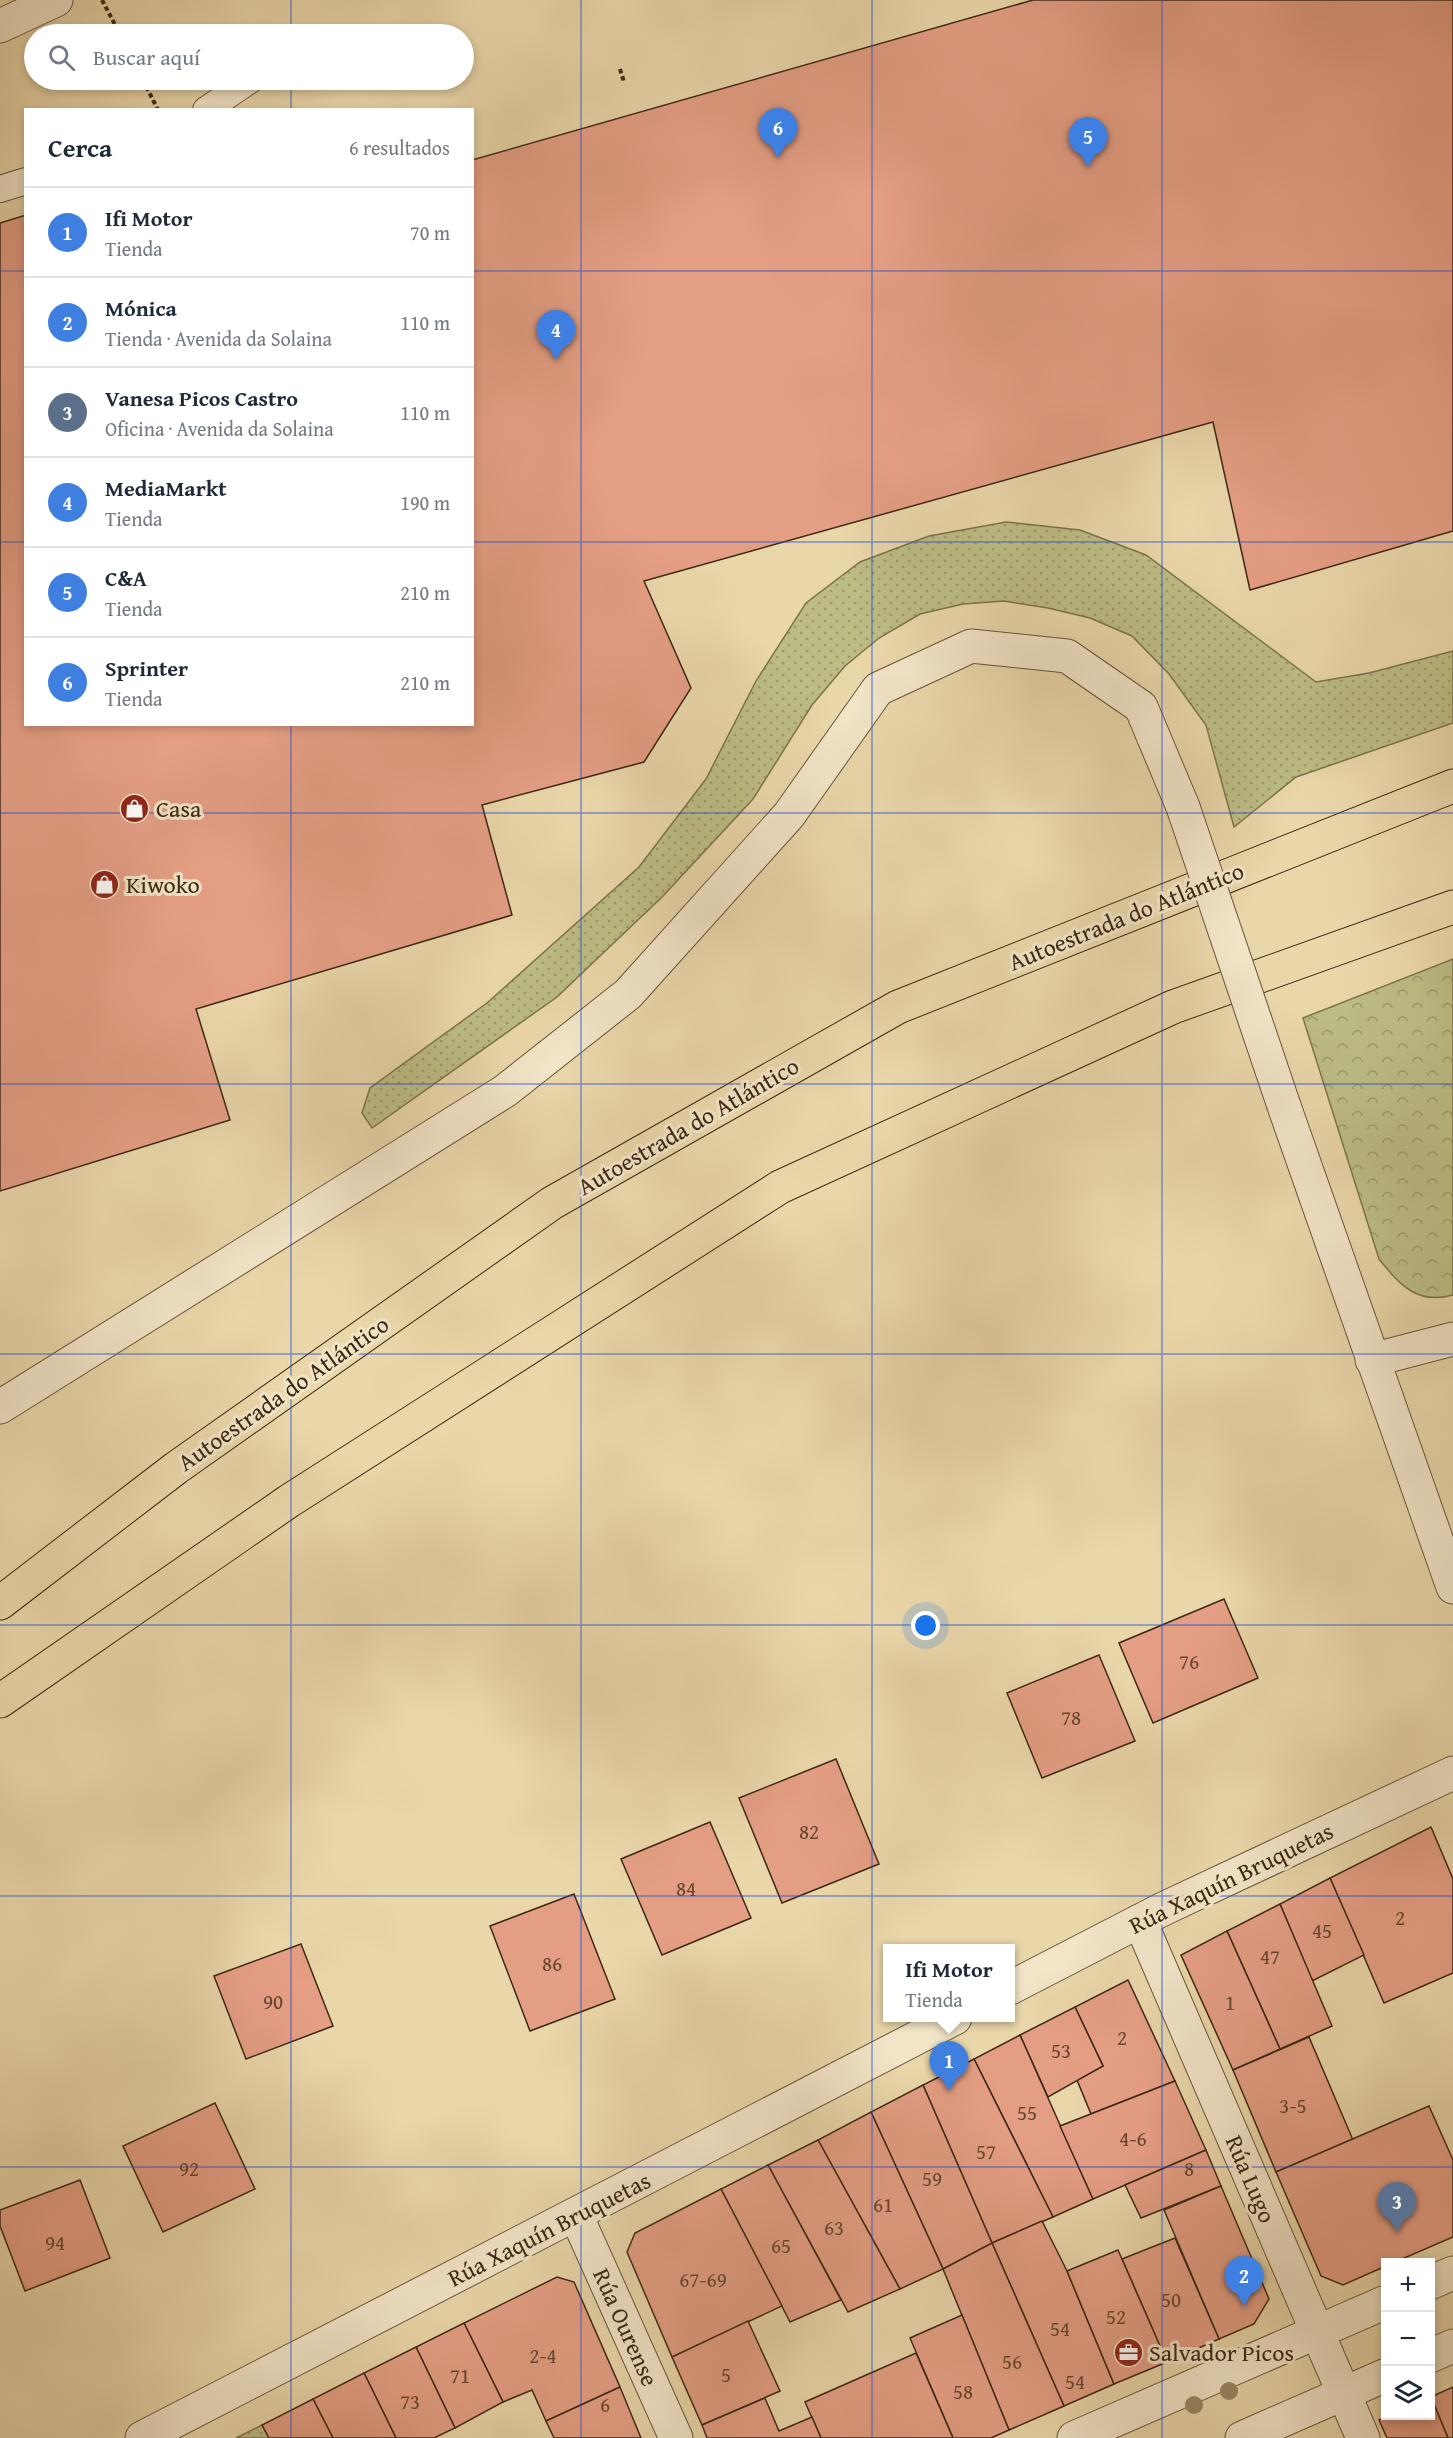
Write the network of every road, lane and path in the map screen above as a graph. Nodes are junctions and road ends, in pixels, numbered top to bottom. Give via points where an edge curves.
1 (56, 0) edge
2 (102, 0) edge
3 (115, 24) edge
4 (0, 26) edge
5 (620, 69) dead end
6 (624, 82) dead end
7 (148, 90) edge
8 (235, 90) edge
9 (157, 108) edge
10 (209, 108) edge
11 (24, 182) edge
12 (0, 189) edge
13 (1453, 786) edge
14 (1453, 907) edge
15 (1453, 1339) edge
16 (1372, 1360) junction
17 (0, 1407) edge
18 (1453, 1587) edge
19 (0, 1603) edge
20 (0, 1701) edge
21 (1450, 1784) edge
22 (1140, 1921) junction
23 (1015, 1986) edge
24 (947, 2022) edge
25 (576, 2215) junction
26 (1453, 2273) edge
27 (1435, 2281) edge
28 (1381, 2304) edge
29 (1317, 2332) junction
30 (1453, 2346) edge
31 (1435, 2354) edge
32 (1381, 2378) edge
33 (1343, 2394) junction
34 (142, 2438) edge
35 (676, 2438) edge
36 (1074, 2438) edge
37 (1242, 2438) edge
38 (1363, 2438) edge

1 - 4 street
2 - 3 path
5 - 6 path
7 - 9 path
8 - 10 lane
11 - 12 lane
13 - 19 highway, Autoestrada do Atlántico via 898,1007 552,1203 176,1468
14 - 20 highway via 1173,1007 780,1186 289,1501
15 - 16 street
16 - 17 street, bridge via 1183,807 1141,707 1067,656 971,646 878,689 789,815 628,994 505,1090
16 - 18 street
21 - 22 street, Rúa Xaquín Bruquetas
22 - 23 street, Rúa Xaquín Bruquetas
22 - 29 street, Rúa Lugo
24 - 25 street, Rúa Xaquín Bruquetas
25 - 34 street, Rúa Xaquín Bruquetas
25 - 35 street, Rúa Ourense
26 - 27 street
28 - 29 street
29 - 33 street, Rúa Lugo
29 - 36 street
30 - 31 street
32 - 33 street
33 - 37 street
33 - 38 street, Rúa Lugo

